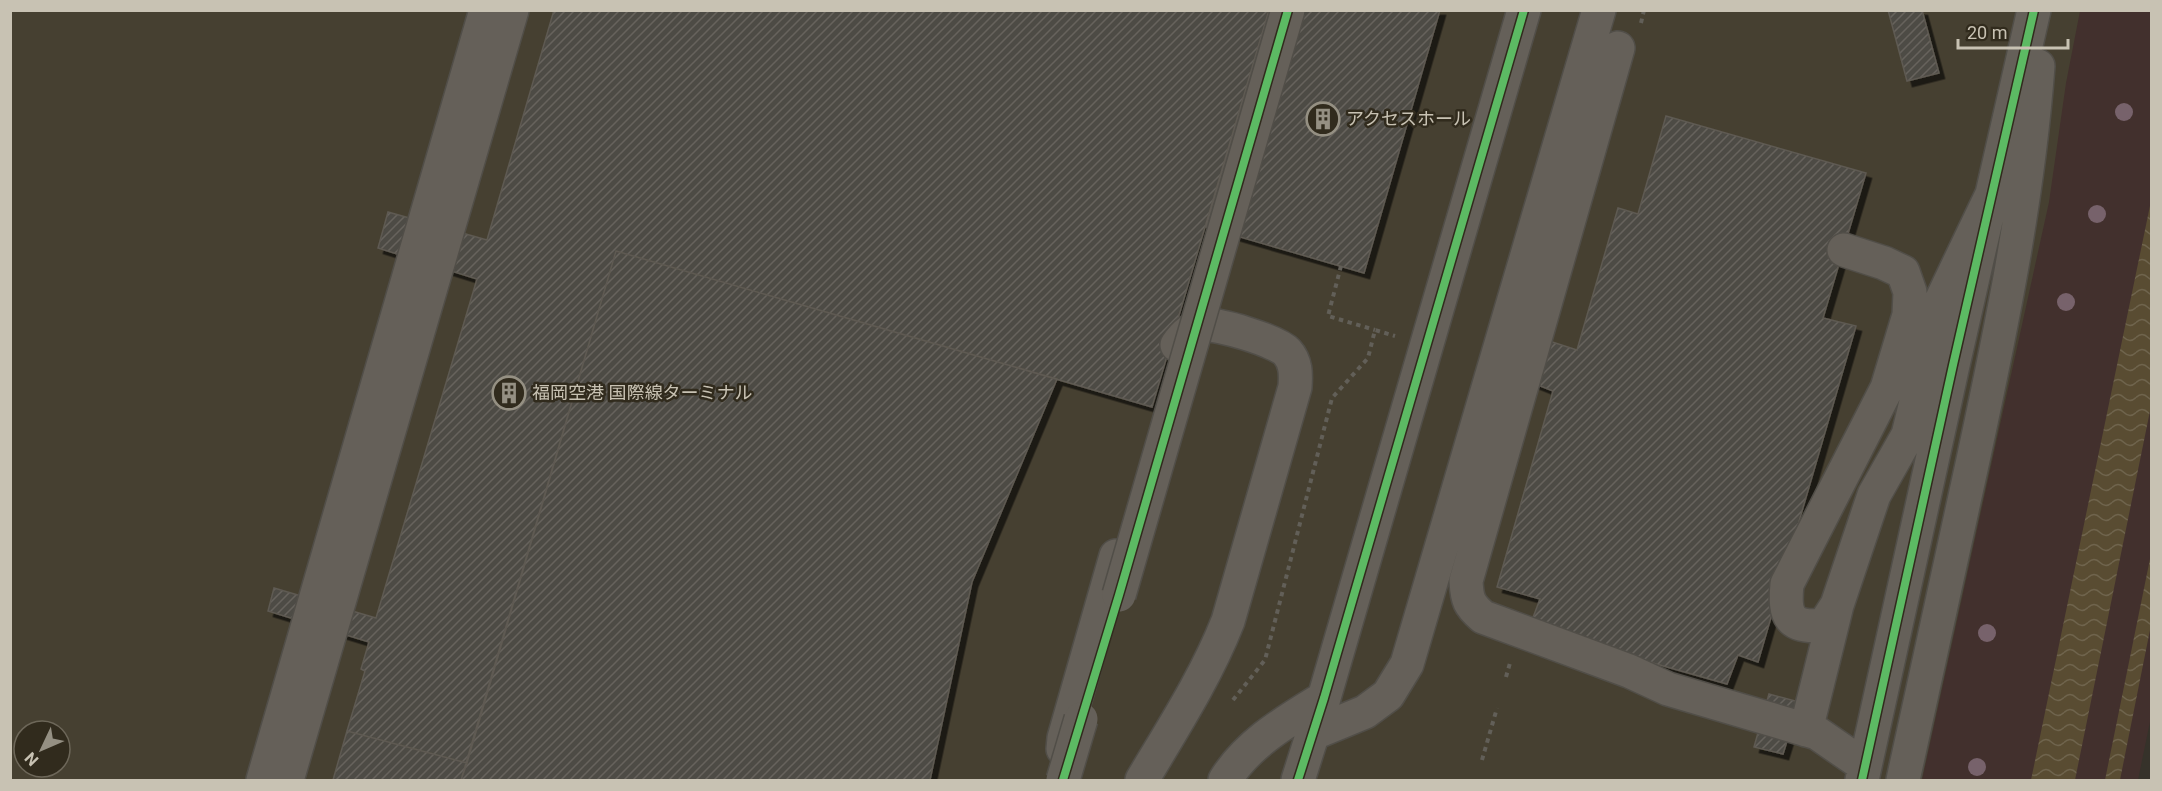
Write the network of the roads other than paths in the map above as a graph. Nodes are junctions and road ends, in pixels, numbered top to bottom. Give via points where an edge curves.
1 (486, 10) edge
2 (512, 10) edge
3 (1288, 10) edge
4 (1524, 10) edge
5 (1599, 10) edge
6 (2034, 10) edge
7 (2043, 10) edge
8 (1618, 48) dead end
9 (1993, 192) junction
10 (1844, 250) dead end
11 (1837, 605) junction
12 (1324, 698) junction
13 (1806, 730) junction
14 (1314, 733) junction
15 (1863, 773) edge
16 (263, 780) edge
17 (287, 780) edge
18 (1063, 780) edge
19 (1142, 780) edge
20 (1225, 780) edge
21 (1298, 780) edge
22 (1903, 780) edge

1 - 16 street
2 - 17 street
3 - 18 street, bridge
4 - 12 street
5 - 14 street via 1407,664 1388,695 1365,712
6 - 9 street
7 - 22 street via 2019,234
8 - 13 street via 1466,581 1467,596 1483,617 1668,689
9 - 11 street via 1940,303 1908,435 1874,495
9 - 15 street
10 - 11 street via 1903,272 1910,292 1908,315 1887,388 1787,584 1785,607 1791,619 1807,627 1824,625
11 - 13 street
12 - 14 street
12 - 20 street via 1253,745
13 - 15 street via 1817,733
14 - 21 street
18 - 19 street via 1064,738 1175,349 1193,329 1216,326 1277,344 1293,362 1295,387 1228,621 1201,679

